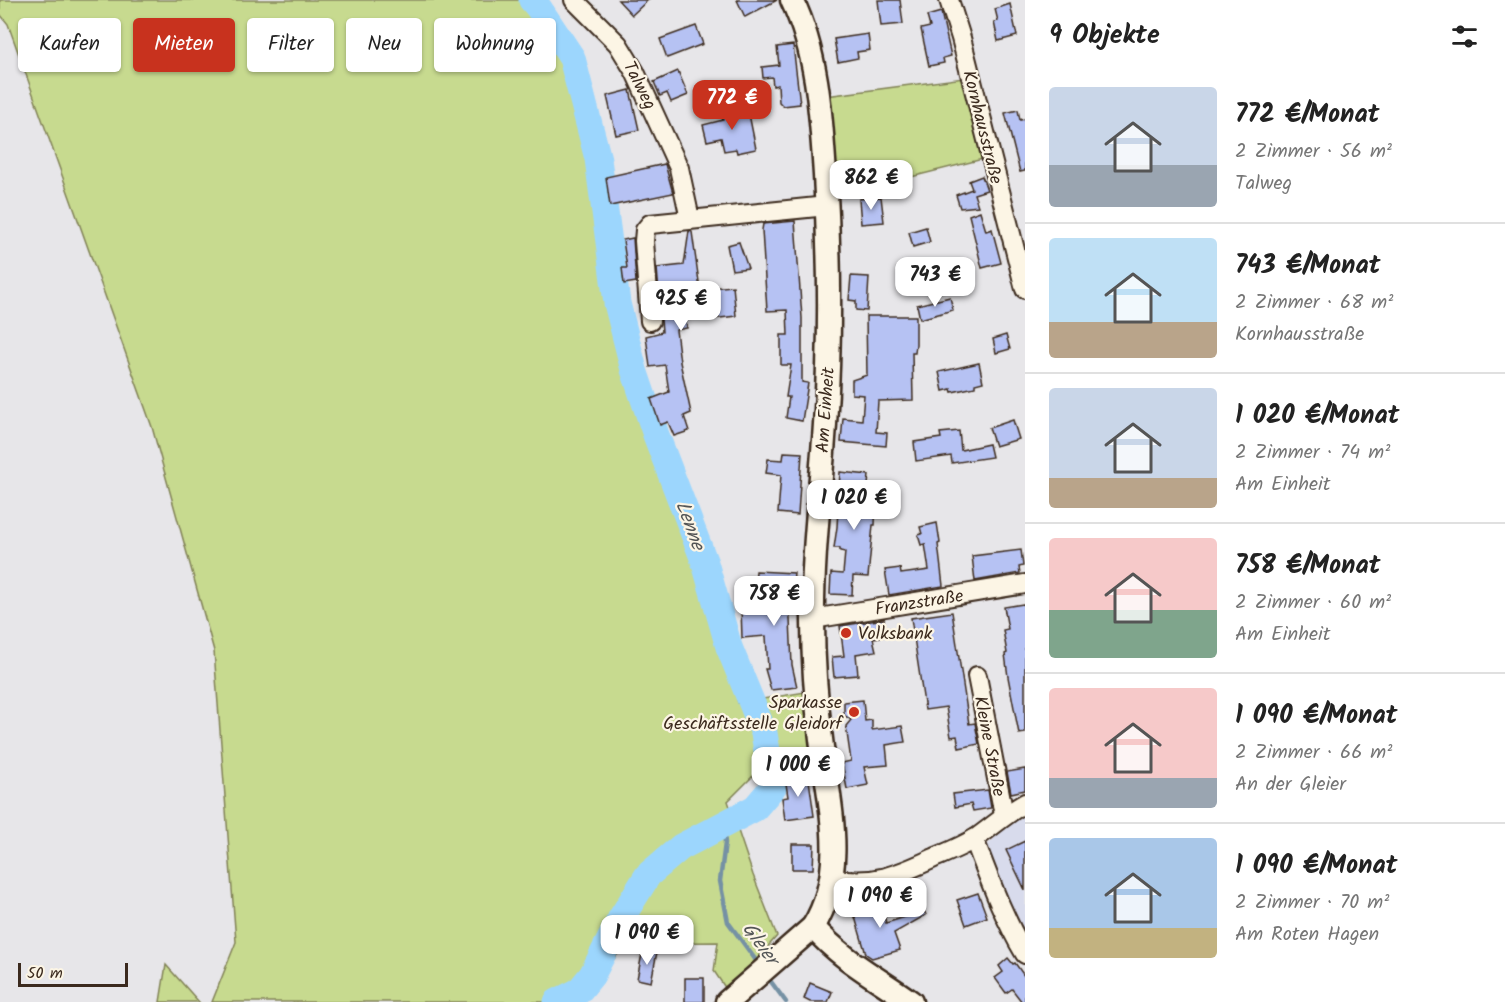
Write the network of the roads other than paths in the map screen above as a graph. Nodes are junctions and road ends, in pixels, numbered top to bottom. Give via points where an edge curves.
1 (574, 0) edge
2 (949, 0) edge
3 (799, 2) edge
4 (827, 206) junction
5 (690, 219) junction
6 (1025, 289) edge
7 (650, 321) dead end
8 (1025, 584) edge
9 (813, 619) junction
10 (977, 676) dead end
11 (1025, 803) edge
12 (1004, 815) junction
13 (974, 839) junction
14 (831, 878) junction
15 (813, 927) junction
16 (1025, 954) edge
17 (727, 1002) edge
18 (911, 1002) edge

1 - 5 street, Talweg via 618,44 631,65 679,168
2 - 6 street, Kornhausstraße
3 - 4 main road, Am Einheit via 813,62
4 - 5 street
4 - 9 main road, Am Einheit via 829,358
5 - 7 street via 654,222 645,230
8 - 9 street, Franzstraße
9 - 14 main road, Am Einheit via 816,694 833,825
10 - 12 street, Kleine Straße
11 - 12 street
12 - 13 street
13 - 14 street via 892,876 850,881
13 - 16 street via 993,891
14 - 15 main road, Am Einheit via 826,901
15 - 17 main road
15 - 18 main road via 853,964

